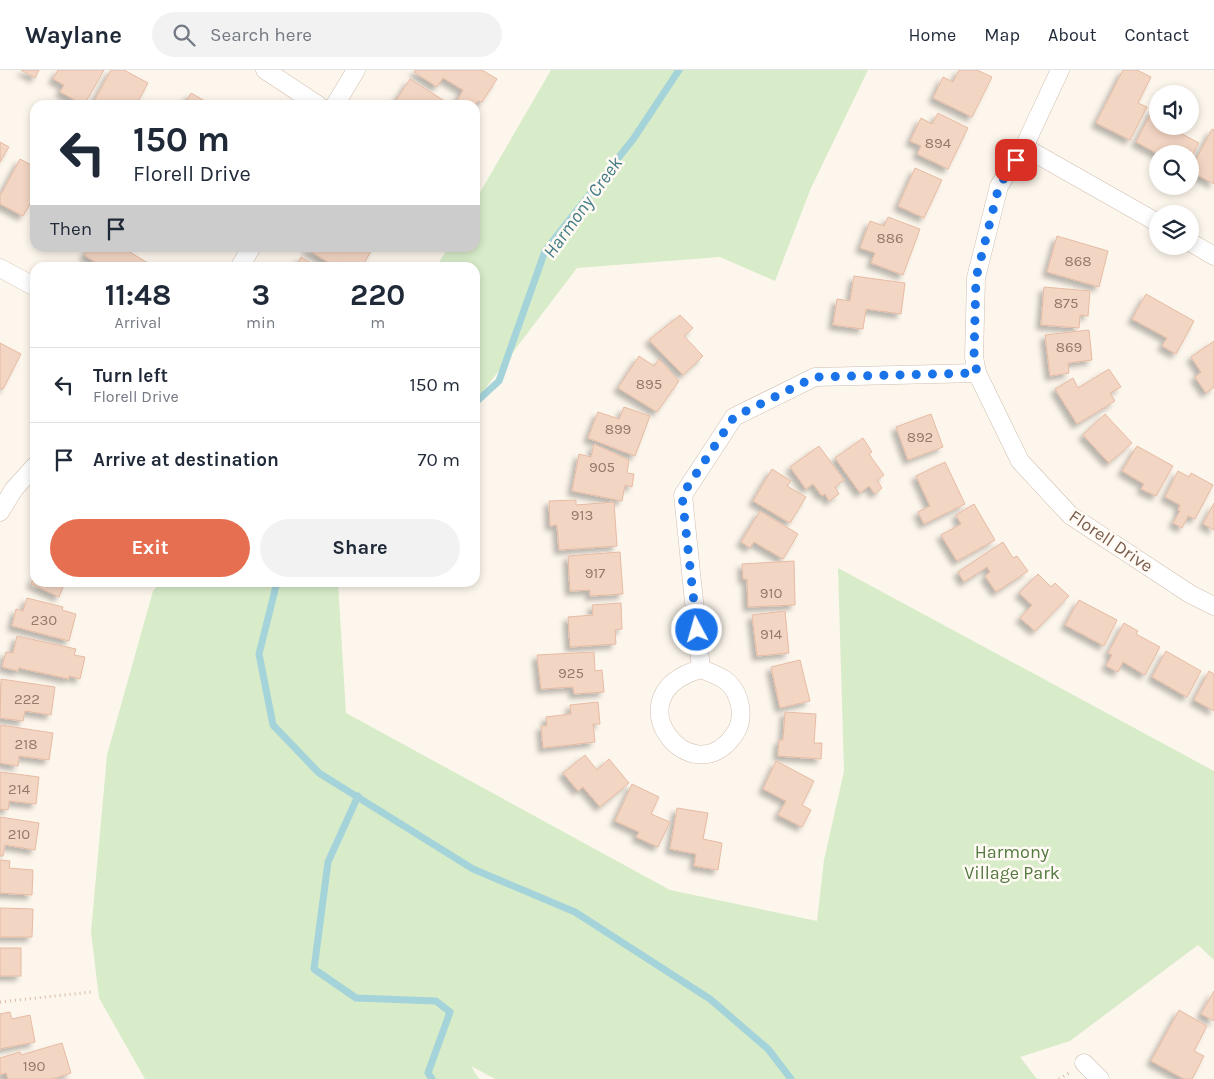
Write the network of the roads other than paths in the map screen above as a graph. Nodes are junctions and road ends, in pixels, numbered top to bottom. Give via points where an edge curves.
1 (265, 70) edge
2 (356, 70) edge
3 (1060, 70) edge
4 (310, 100) edge
5 (338, 100) edge
6 (1024, 147) junction
7 (1149, 218) edge
8 (1199, 247) edge
9 (1214, 256) edge
10 (0, 268) edge
11 (30, 283) edge
12 (977, 373) junction
13 (30, 471) edge
14 (0, 512) edge
15 (1214, 606) edge
16 (701, 669) junction
17 (1084, 1063) dead end
18 (1100, 1079) edge

1 - 4 street
2 - 5 street
3 - 6 street, Florell Drive
6 - 7 street
6 - 12 street, Florell Drive via 999,186 976,278 974,357
8 - 9 street
10 - 11 street
12 - 15 street, Florell Drive via 1020,461 1070,515 1190,594
12 - 16 street via 815,377 734,417 682,495
13 - 14 street
16 - 16 street via 688,673 668,687 661,698 659,711 660,724 670,740 687,752 701,754 715,752 727,744 736,733 740,713 736,692 726,682
17 - 18 street

